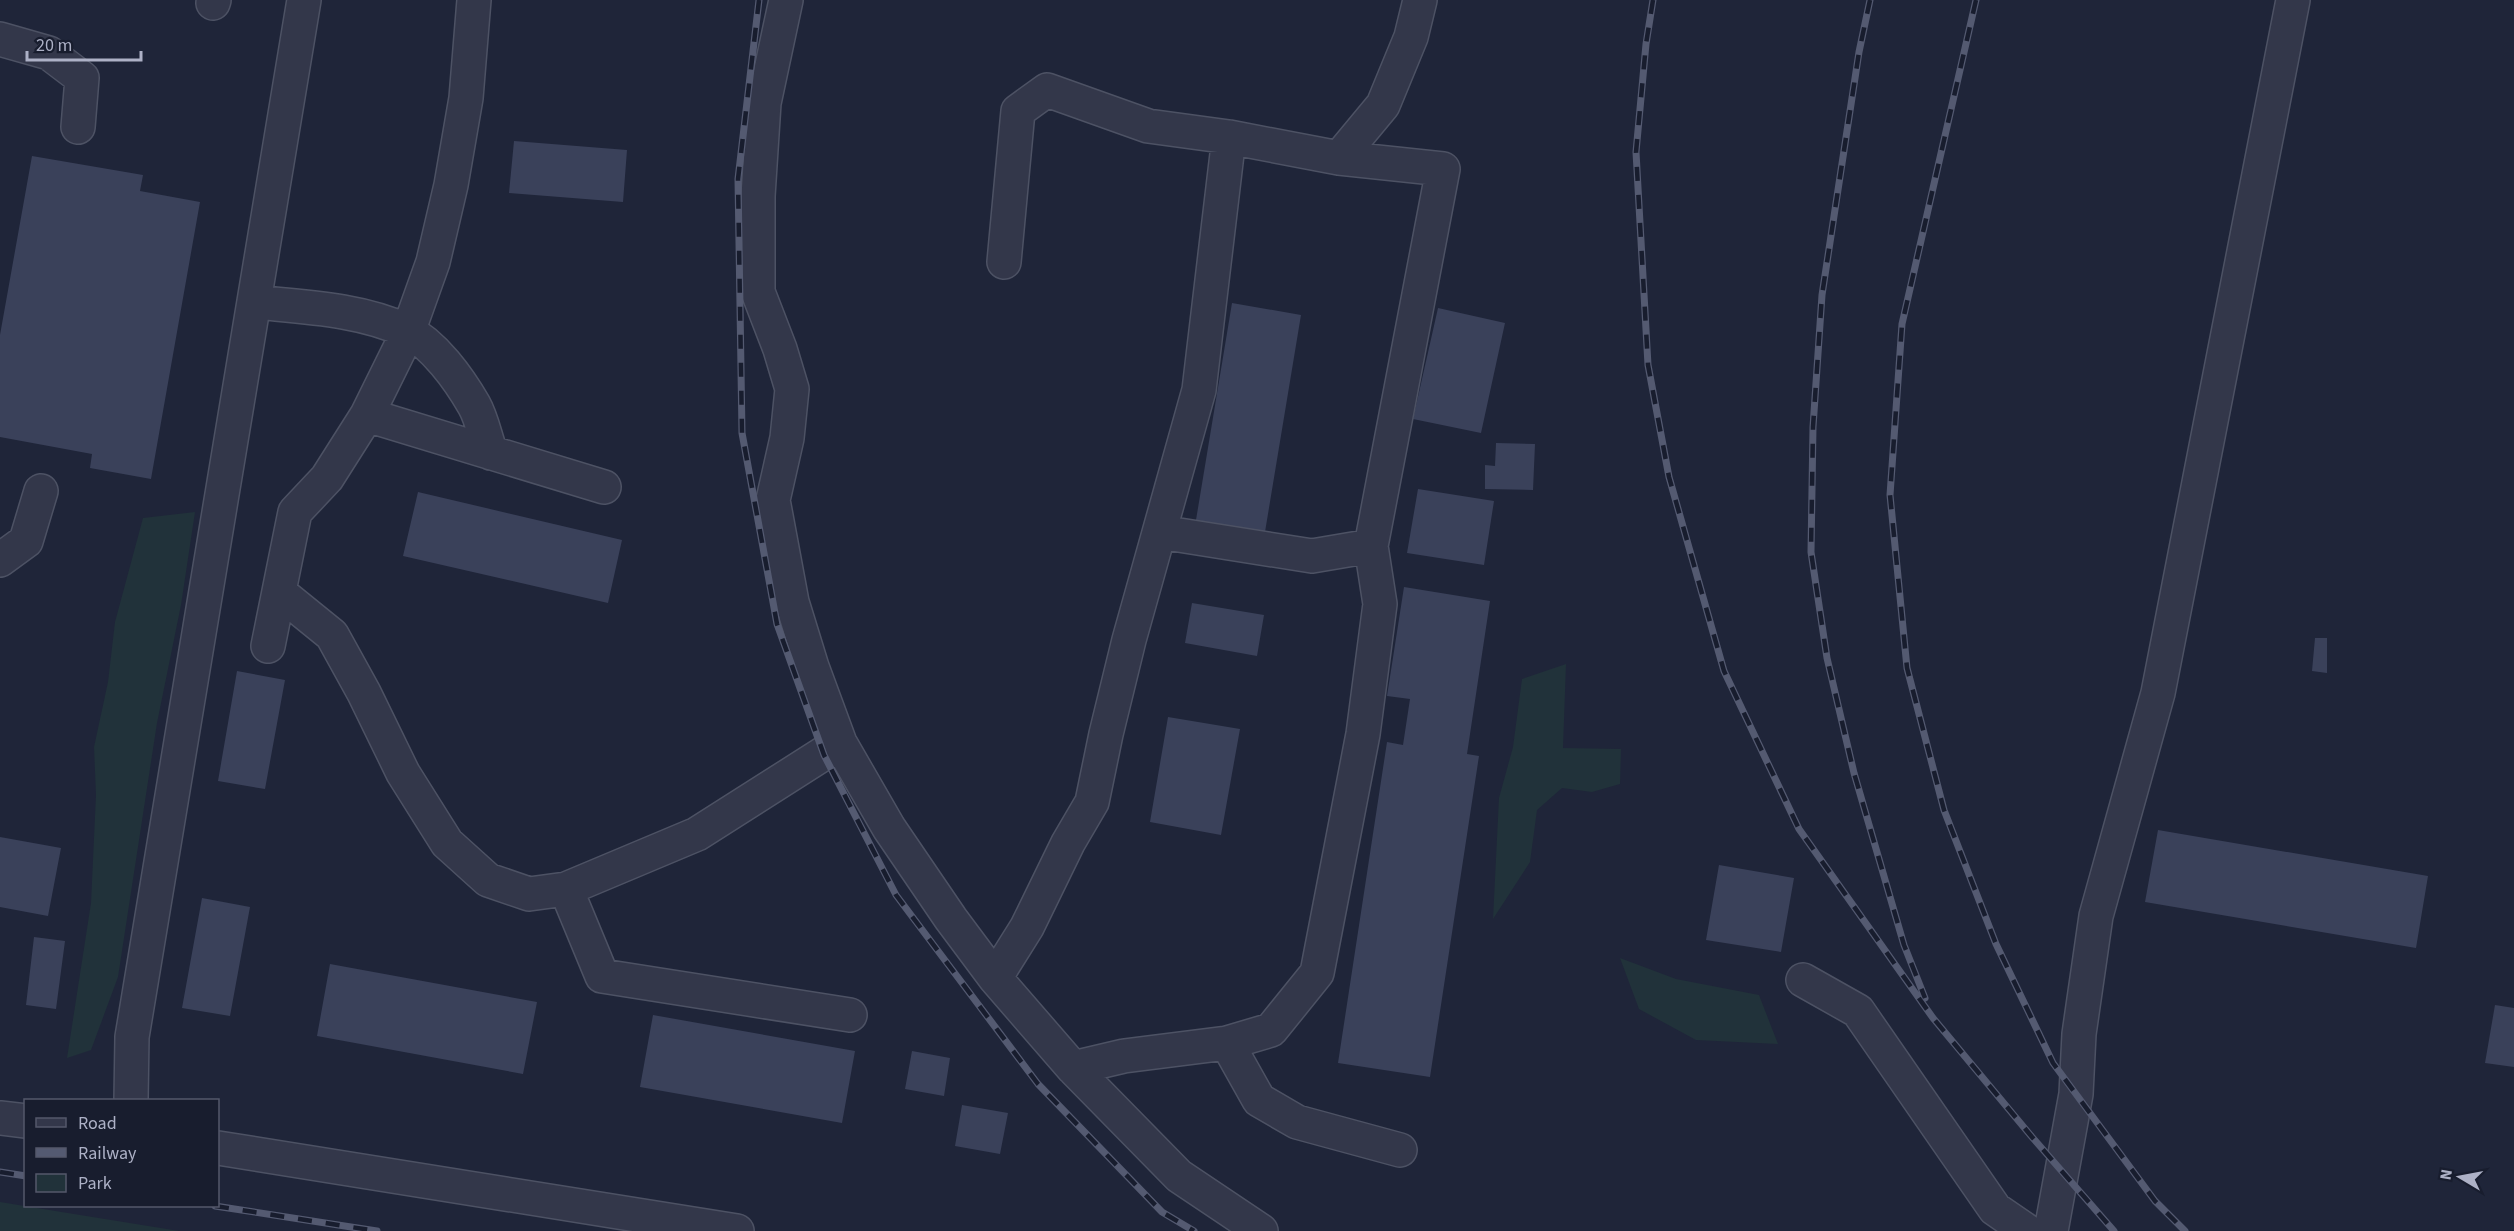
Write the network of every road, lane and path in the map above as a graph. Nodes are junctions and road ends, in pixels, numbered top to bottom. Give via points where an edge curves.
1 (304, 0) edge
2 (474, 0) edge
3 (786, 0) edge
4 (1420, 0) edge
5 (2293, 0) edge
6 (0, 39) edge
7 (78, 127) dead end
8 (1229, 137) junction
9 (1339, 158) junction
10 (1004, 262) dead end
11 (254, 302) junction
12 (408, 332) junction
13 (367, 415) junction
14 (491, 453) junction
15 (604, 487) dead end
16 (41, 491) dead end
17 (1160, 532) junction
18 (1371, 546) junction
19 (0, 560) edge
20 (279, 592) junction
21 (268, 646) dead end
22 (840, 743) junction
23 (566, 889) junction
24 (995, 978) junction
25 (1803, 980) dead end
26 (850, 1015) dead end
27 (1227, 1043) junction
28 (1073, 1068) junction
29 (131, 1099) edge
30 (0, 1118) edge
31 (24, 1121) edge
32 (219, 1148) edge
33 (1400, 1150) dead end
34 (737, 1231) edge
35 (1261, 1231) edge
36 (2027, 1231) edge
37 (2051, 1231) edge

1 - 11 street
2 - 12 street via 466,98 451,185 433,262
3 - 22 street via 764,103 758,196 758,292 792,388 787,438 773,500 792,602
4 - 9 street via 1412,37 1383,105
5 - 37 street via 2158,693 2096,916 2079,1034 2076,1094
6 - 7 street via 49,53 82,78
8 - 9 street
8 - 10 street via 1148,126 1047,90 1018,111
8 - 17 street via 1199,390
9 - 18 street via 1443,169
11 - 12 street via 333,311
11 - 29 street via 132,1037
12 - 13 street
12 - 14 street via 445,362 475,407
13 - 14 street
13 - 20 street via 327,478 295,512
14 - 15 street
16 - 19 street via 27,541
17 - 18 street via 1311,556
17 - 24 street via 1126,650 1092,802 1027,927
18 - 27 street via 1380,604 1364,734 1317,973 1271,1030
20 - 21 street
20 - 23 street via 332,635 403,773 447,843 488,880 529,894
22 - 23 street via 697,834
22 - 24 street via 889,828
23 - 26 street via 602,976
24 - 28 street
25 - 36 street via 1858,1011 1995,1209
27 - 28 street via 1124,1056
27 - 33 street via 1259,1100 1297,1122
28 - 35 street via 1179,1176
30 - 31 street
32 - 34 street

